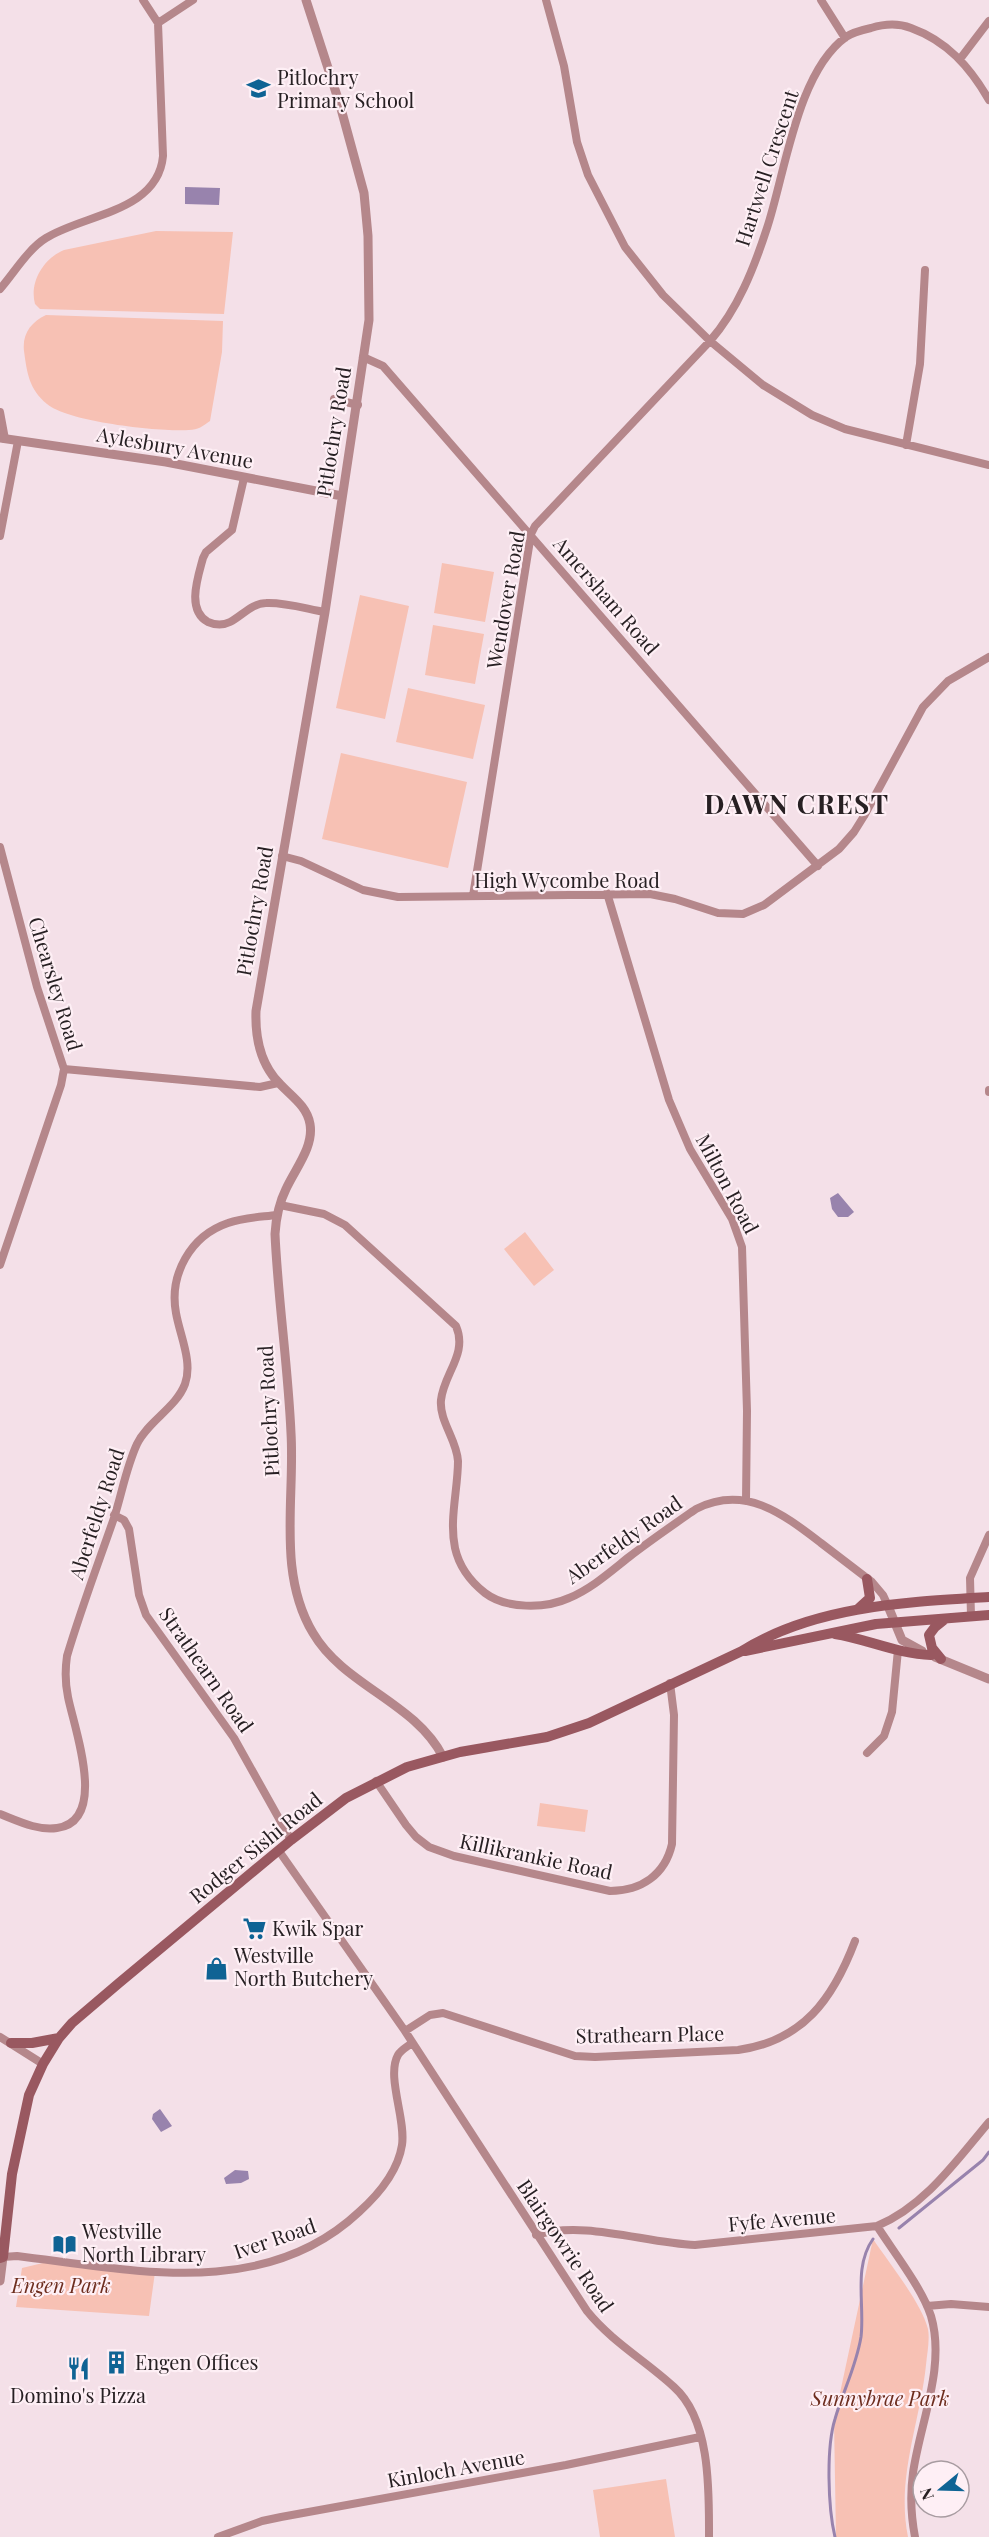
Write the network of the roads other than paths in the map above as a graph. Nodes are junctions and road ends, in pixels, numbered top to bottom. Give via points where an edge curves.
1 (143, 0) edge
2 (193, 0) edge
3 (306, 0) edge
4 (546, 0) edge
5 (821, 0) edge
6 (989, 21) edge
7 (158, 23) junction
8 (846, 38) junction
9 (960, 59) junction
10 (989, 100) edge
11 (925, 270) dead end
12 (0, 289) edge
13 (710, 341) junction
14 (363, 357) junction
15 (334, 399) dead end
16 (357, 405) junction
17 (0, 412) edge
18 (3, 438) edge
19 (18, 441) junction
20 (906, 445) junction
21 (989, 465) edge
22 (244, 478) junction
23 (342, 496) junction
24 (531, 534) junction
25 (0, 536) edge
26 (325, 612) junction
27 (989, 657) edge
28 (0, 847) edge
29 (282, 855) junction
30 (2, 859) edge
31 (818, 866) junction
32 (607, 893) junction
33 (473, 896) junction
34 (64, 1069) junction
35 (278, 1083) junction
36 (280, 1205) junction
37 (277, 1215) junction
38 (0, 1265) edge
39 (746, 1501) junction
40 (114, 1515) junction
41 (989, 1535) edge
42 (867, 1579) junction
43 (989, 1597) edge
44 (969, 1598) junction
45 (888, 1606) junction
46 (853, 1612) junction
47 (972, 1616) junction
48 (989, 1616) edge
49 (945, 1619) junction
50 (892, 1622) junction
51 (825, 1633) junction
52 (898, 1650) junction
53 (742, 1651) junction
54 (936, 1657) junction
55 (989, 1679) edge
56 (670, 1683) junction
57 (867, 1753) dead end
58 (443, 1757) junction
59 (376, 1781) junction
60 (0, 1814) edge
61 (291, 1840) junction
62 (279, 1851) junction
63 (855, 1941) dead end
64 (405, 2031) junction
65 (0, 2037) edge
66 (59, 2038) junction
67 (11, 2043) junction
68 (412, 2043) junction
69 (43, 2064) junction
70 (989, 2122) edge
71 (877, 2226) junction
72 (536, 2235) junction
73 (2, 2258) edge
74 (0, 2281) edge
75 (927, 2306) junction
76 (989, 2307) edge
77 (700, 2437) junction
78 (218, 2537) edge
79 (710, 2537) edge
80 (915, 2537) edge

1 - 7 street
2 - 7 street
3 - 14 street, Pitlochry Road via 364,193 369,320
4 - 13 street via 564,66 577,142 596,193 634,261
5 - 8 street
6 - 9 street
7 - 12 street via 163,156 156,182 140,197 43,240
8 - 9 street, Hartwell Crescent via 885,24 906,26 928,34
8 - 13 street, Hartwell Crescent via 828,56 804,99 753,267 726,320
9 - 10 street, Hartwell Crescent
11 - 20 street via 920,364
13 - 20 street via 763,385 812,415 845,429
13 - 24 street, Wendover Road
14 - 16 street, Pitlochry Road
14 - 24 street, Amersham Road via 383,366
15 - 16 street
16 - 23 street, Pitlochry Road
17 - 18 street
18 - 19 street, Aylesbury Avenue
19 - 22 street, Aylesbury Avenue via 166,462
19 - 25 street
20 - 21 street
22 - 23 street, Aylesbury Avenue
22 - 26 street via 232,530 203,558 195,597 201,616 222,625 266,603
23 - 26 street, Pitlochry Road
24 - 31 street, Amersham Road
24 - 33 street, Wendover Road
26 - 29 street, Pitlochry Road
27 - 31 street, High Wycombe Road via 948,681 927,702 854,832
28 - 30 street, Chearsley Road
29 - 33 street, High Wycombe Road via 374,893 411,898
29 - 35 street, Pitlochry Road via 255,1021 261,1054
30 - 34 street, Chearsley Road
31 - 32 street, High Wycombe Road via 764,905 736,915 663,896
32 - 33 street, High Wycombe Road
32 - 39 street, Milton Road via 669,1100 690,1149 732,1218 742,1247
34 - 35 street via 260,1086
34 - 38 street, Chearsley Road
35 - 36 street, Pitlochry Road via 305,1110 310,1127 307,1149
36 - 37 street, Pitlochry Road
36 - 39 street, Aberfeldy Road via 324,1214 345,1225 456,1326 459,1348 441,1405 458,1457 454,1538 462,1567 489,1596 506,1603 527,1604 567,1599 594,1584 696,1509 723,1499
37 - 40 street, Aberfeldy Road via 225,1224 205,1235 185,1257 177,1277 175,1299 187,1360 186,1382 180,1394 142,1435
37 - 58 street, Pitlochry Road via 275,1245 292,1436 292,1568 296,1594 322,1646 423,1728
39 - 42 street, Aberfeldy Road via 777,1510
40 - 60 street, Aberfeldy Road via 67,1656 68,1695 86,1783 83,1808 76,1819 58,1828 30,1826
40 - 61 street, Strathearn Road via 129,1528 139,1595 146,1615 234,1738
41 - 44 street via 970,1578
42 - 45 street, Aberfeldy Road
42 - 46 main road via 870,1598
43 - 44 main road, Rodger Sishi Road
44 - 45 main road, Rodger Sishi Road
44 - 47 street
45 - 46 main road, Rodger Sishi Road
45 - 50 street
46 - 53 main road, Rodger Sishi Road via 790,1628
47 - 48 main road, Rodger Sishi Road
47 - 49 main road, Rodger Sishi Road
49 - 50 main road, Rodger Sishi Road
49 - 54 main road via 928,1639
50 - 51 main road, Rodger Sishi Road
50 - 54 street via 906,1644
51 - 52 main road
51 - 53 main road, Rodger Sishi Road
52 - 54 main road
52 - 57 street via 892,1712 884,1736
53 - 56 main road, Rodger Sishi Road
54 - 55 street
56 - 58 main road, Rodger Sishi Road via 589,1724 547,1737
56 - 59 street, Killikrankie Road via 674,1715 670,1854 660,1870 637,1888 610,1891 435,1850 416,1837
58 - 59 main road, Rodger Sishi Road
59 - 61 main road, Rodger Sishi Road via 346,1798
61 - 62 main road, Rodger Sishi Road
62 - 64 street
62 - 66 main road, Rodger Sishi Road via 119,1983
63 - 64 street, Strathearn Place via 848,1960 811,2017 762,2047 575,2056 443,2013 430,2015
64 - 68 street, Blairgowrie Road
65 - 67 street
66 - 67 main road via 41,2043
66 - 69 main road, Rodger Sishi Road
67 - 69 street
68 - 72 street, Blairgowrie Road
68 - 73 street, Iver Road via 399,2053 394,2065 403,2136 397,2163 368,2205 316,2244 249,2269 205,2274 143,2272 17,2256
69 - 73 main road, Rodger Sishi Road via 29,2095 17,2145
70 - 71 street, Fyfe Avenue via 922,2197
71 - 72 street, Fyfe Avenue via 695,2244 581,2230
71 - 75 street
72 - 77 street, Blairgowrie Road via 595,2322 682,2395 691,2408
73 - 74 street, Rodger Sishi Road
75 - 76 street via 943,2303
75 - 80 street via 933,2324 935,2358 913,2475
77 - 78 street, Kinloch Avenue via 262,2521
77 - 79 street, Blairgowrie Road via 707,2474

